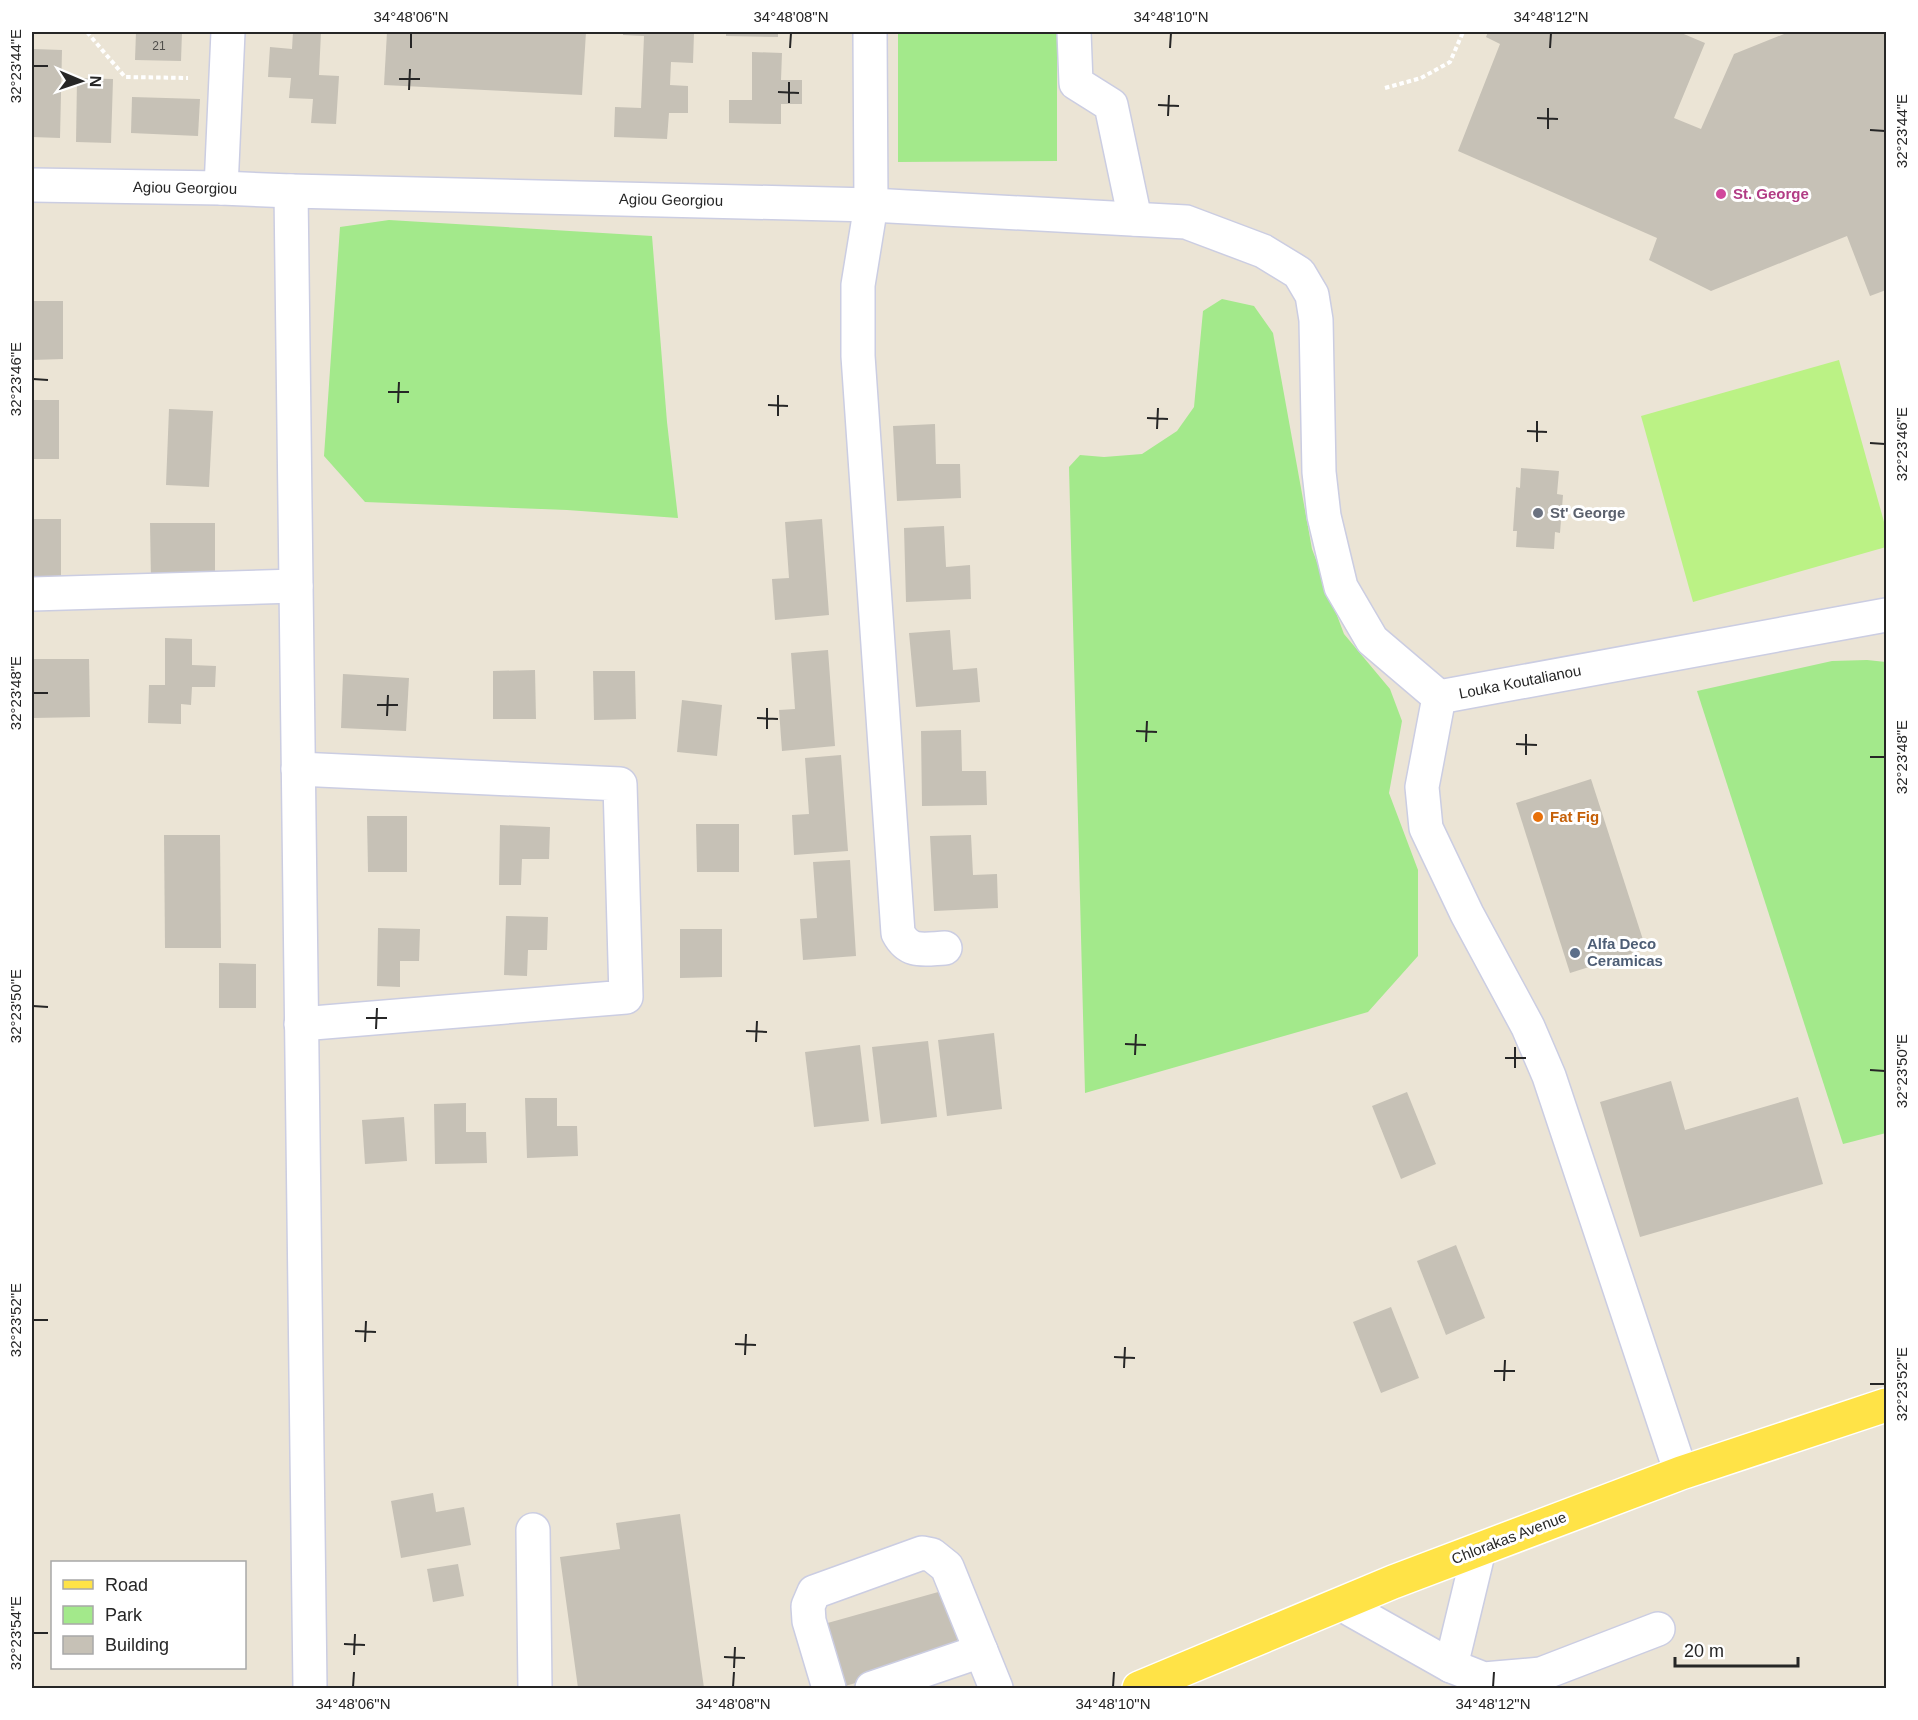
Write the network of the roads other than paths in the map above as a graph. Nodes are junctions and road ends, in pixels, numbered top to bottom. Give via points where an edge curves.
1 (228, 32) edge
2 (870, 32) edge
3 (1074, 32) edge
4 (32, 185) edge
5 (220, 188) junction
6 (291, 191) junction
7 (871, 205) junction
8 (1135, 219) junction
9 (1299, 273) joint
10 (296, 586) junction
11 (32, 594) edge
12 (1887, 615) edge
13 (1439, 698) junction
14 (298, 769) junction
15 (945, 948) dead end
16 (302, 1024) junction
17 (1887, 1404) edge
18 (1681, 1473) junction
19 (533, 1530) dead end
20 (1479, 1550) junction
21 (1341, 1604) junction
22 (1658, 1629) dead end
23 (981, 1651) junction
24 (1451, 1666) junction
25 (310, 1689) edge
26 (535, 1689) edge
27 (829, 1689) edge
28 (872, 1689) edge
29 (996, 1689) edge
30 (1139, 1689) edge

1 - 5 street
2 - 7 street
3 - 8 street via 1076,83 1111,105
4 - 5 street, Agiou Georgiou
5 - 6 street, Agiou Georgiou
6 - 7 street, Agiou Georgiou
6 - 10 street
7 - 8 street, Agiou Georgiou
7 - 15 street via 858,285 858,356 898,933 904,944 918,950
8 - 9 street, Agiou Georgiou via 1186,222 1263,251
9 - 13 street, Louka Koutalianou via 1312,295 1316,320 1319,472 1324,516 1341,587 1371,640
10 - 11 street
10 - 14 street
12 - 13 street, Louka Koutalianou
13 - 18 street via 1422,787 1426,828 1549,1076
14 - 16 street
14 - 16 street via 620,784 626,997
16 - 25 street
17 - 18 main road, Chlorakas Avenue
18 - 20 main road, Chlorakas Avenue
19 - 26 street
20 - 21 main road, Chlorakas Avenue
20 - 24 street
21 - 24 street
21 - 30 main road, Chlorakas Avenue
22 - 24 street via 1541,1674 1484,1679
23 - 27 street via 947,1566 922,1553 814,1592 808,1606 809,1622
23 - 28 street
23 - 29 street

